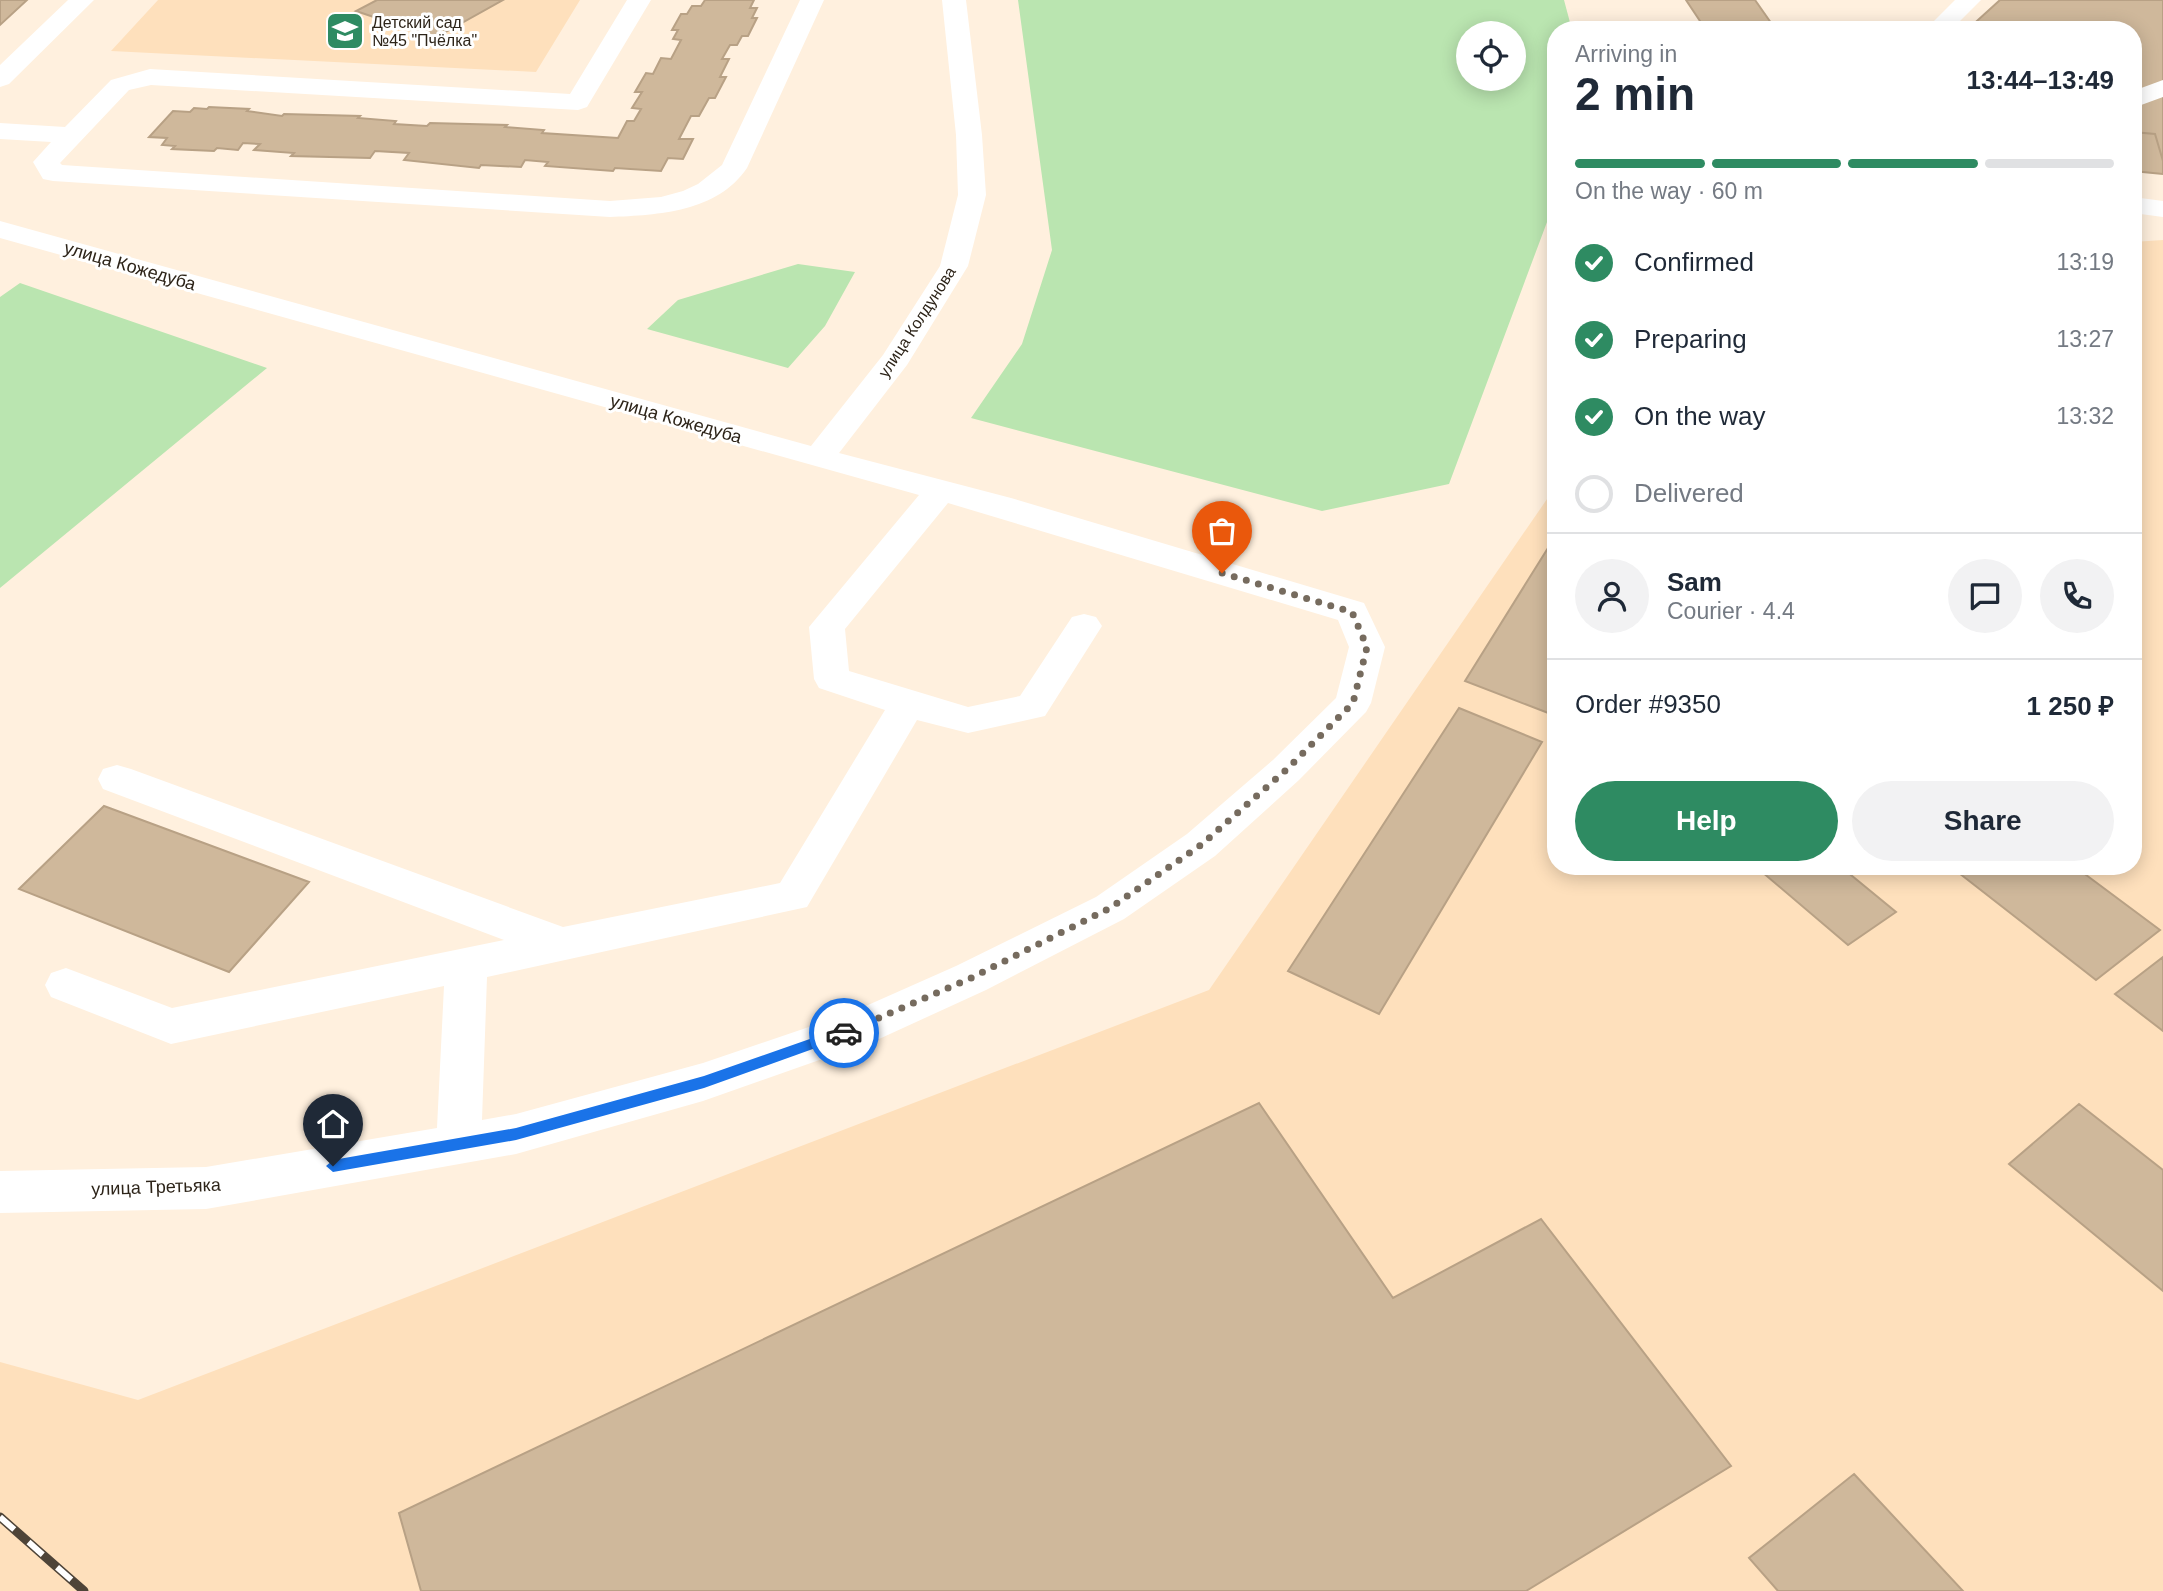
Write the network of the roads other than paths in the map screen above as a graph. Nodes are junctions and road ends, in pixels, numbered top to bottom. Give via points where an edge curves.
1 (82, 0) edge
2 (639, 0) edge
3 (812, 0) edge
4 (954, 0) edge
5 (1969, 0) edge
6 (1947, 21) edge
7 (0, 79) edge
8 (2163, 88) edge
9 (2142, 96) edge
10 (0, 131) edge
11 (72, 135) junction
12 (2142, 206) edge
13 (2163, 209) edge
14 (0, 229) edge
15 (818, 458) junction
16 (941, 490) junction
17 (1352, 612) joint
18 (1084, 626) dead end
19 (908, 704) junction
20 (117, 779) dead end
21 (564, 945) junction
22 (466, 966) junction
23 (66, 985) dead end
24 (459, 1144) junction
25 (0, 1192) edge

1 - 7 street
2 - 11 street via 578,102 150,77 120,85
3 - 11 street via 734,168 712,189 666,205 610,209 53,173 46,162
4 - 15 street, улица Колдунова via 972,195 954,266 896,359
5 - 6 street
8 - 9 street
10 - 11 street
12 - 13 street
14 - 15 street, улица Кожедуба
15 - 16 street, улица Кожедуба
16 - 17 street, улица Кожедуба
16 - 19 street via 827,627 832,679
17 - 24 street, улица Третьяка via 1367,647 1353,703 1201,845 1110,908 864,1026 704,1082 516,1134
18 - 19 street via 1032,707 968,720
19 - 21 street via 793,896
20 - 21 street
21 - 22 street
22 - 23 street via 171,1026
22 - 24 street
24 - 25 street, улица Третьяка via 206,1188

